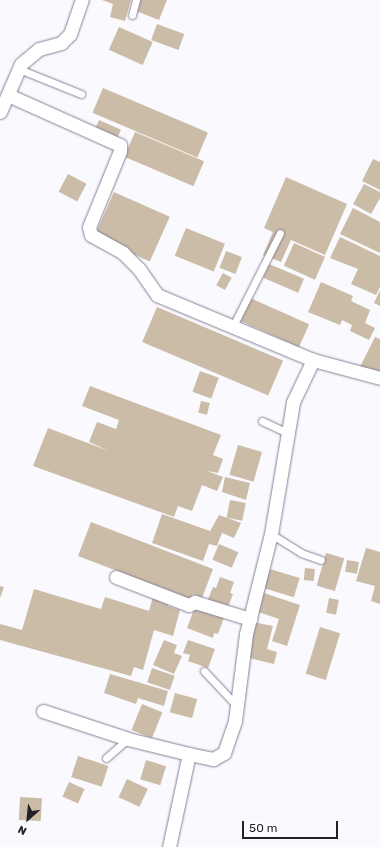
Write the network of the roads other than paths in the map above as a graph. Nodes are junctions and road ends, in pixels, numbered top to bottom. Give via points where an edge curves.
1 (82, 0) edge
2 (136, 0) edge
3 (132, 15) dead end
4 (19, 68) junction
5 (81, 94) dead end
6 (8, 95) junction
7 (0, 112) edge
8 (280, 233) dead end
9 (233, 326) junction
10 (313, 360) junction
11 (380, 378) edge
12 (262, 421) dead end
13 (288, 433) junction
14 (270, 534) junction
15 (321, 560) dead end
16 (116, 577) dead end
17 (250, 619) junction
18 (204, 671) dead end
19 (237, 706) junction
20 (43, 711) dead end
21 (128, 739) junction
22 (189, 754) junction
23 (106, 758) dead end
24 (169, 847) edge

1 - 4 street via 70,34 62,43 38,50
2 - 3 lane
4 - 5 lane
4 - 6 street
6 - 7 street
6 - 9 street via 120,145 120,152 89,227 91,235 123,253 139,269 157,295
8 - 9 lane
9 - 10 street
10 - 11 street
10 - 13 street via 293,402
12 - 13 lane
13 - 14 street
14 - 15 lane via 301,553
14 - 17 street
16 - 17 street via 189,605 195,602
17 - 19 street
18 - 19 lane
19 - 22 street via 235,721 220,758
20 - 21 street
21 - 22 street
21 - 23 lane
22 - 24 street

